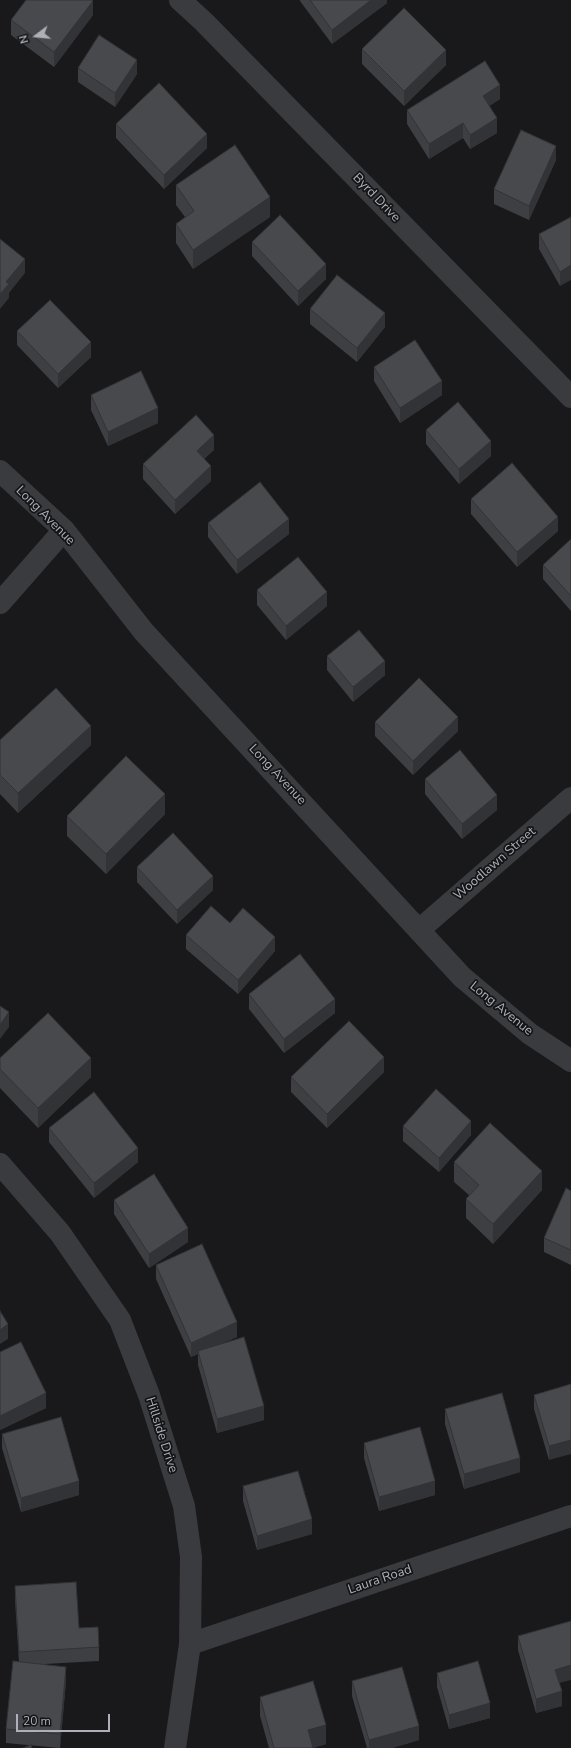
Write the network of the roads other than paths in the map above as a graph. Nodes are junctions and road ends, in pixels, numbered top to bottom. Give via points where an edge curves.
1 (180, 0) edge
2 (571, 397) edge
3 (0, 471) edge
4 (64, 530) junction
5 (0, 603) edge
6 (571, 798) edge
7 (419, 930) junction
8 (571, 1061) edge
9 (0, 1164) edge
10 (571, 1516) edge
11 (190, 1644) junction
12 (175, 1748) edge

1 - 2 street, Byrd Drive
3 - 4 street, Long Avenue
4 - 5 street
4 - 7 street, Long Avenue via 144,632
6 - 7 street, Woodlawn Street
7 - 8 street, Long Avenue via 462,977 530,1034
9 - 11 street, Hillside Drive via 60,1233 120,1320 149,1395 184,1506 190,1557
10 - 11 street, Laura Road
11 - 12 street, Hillside Drive

